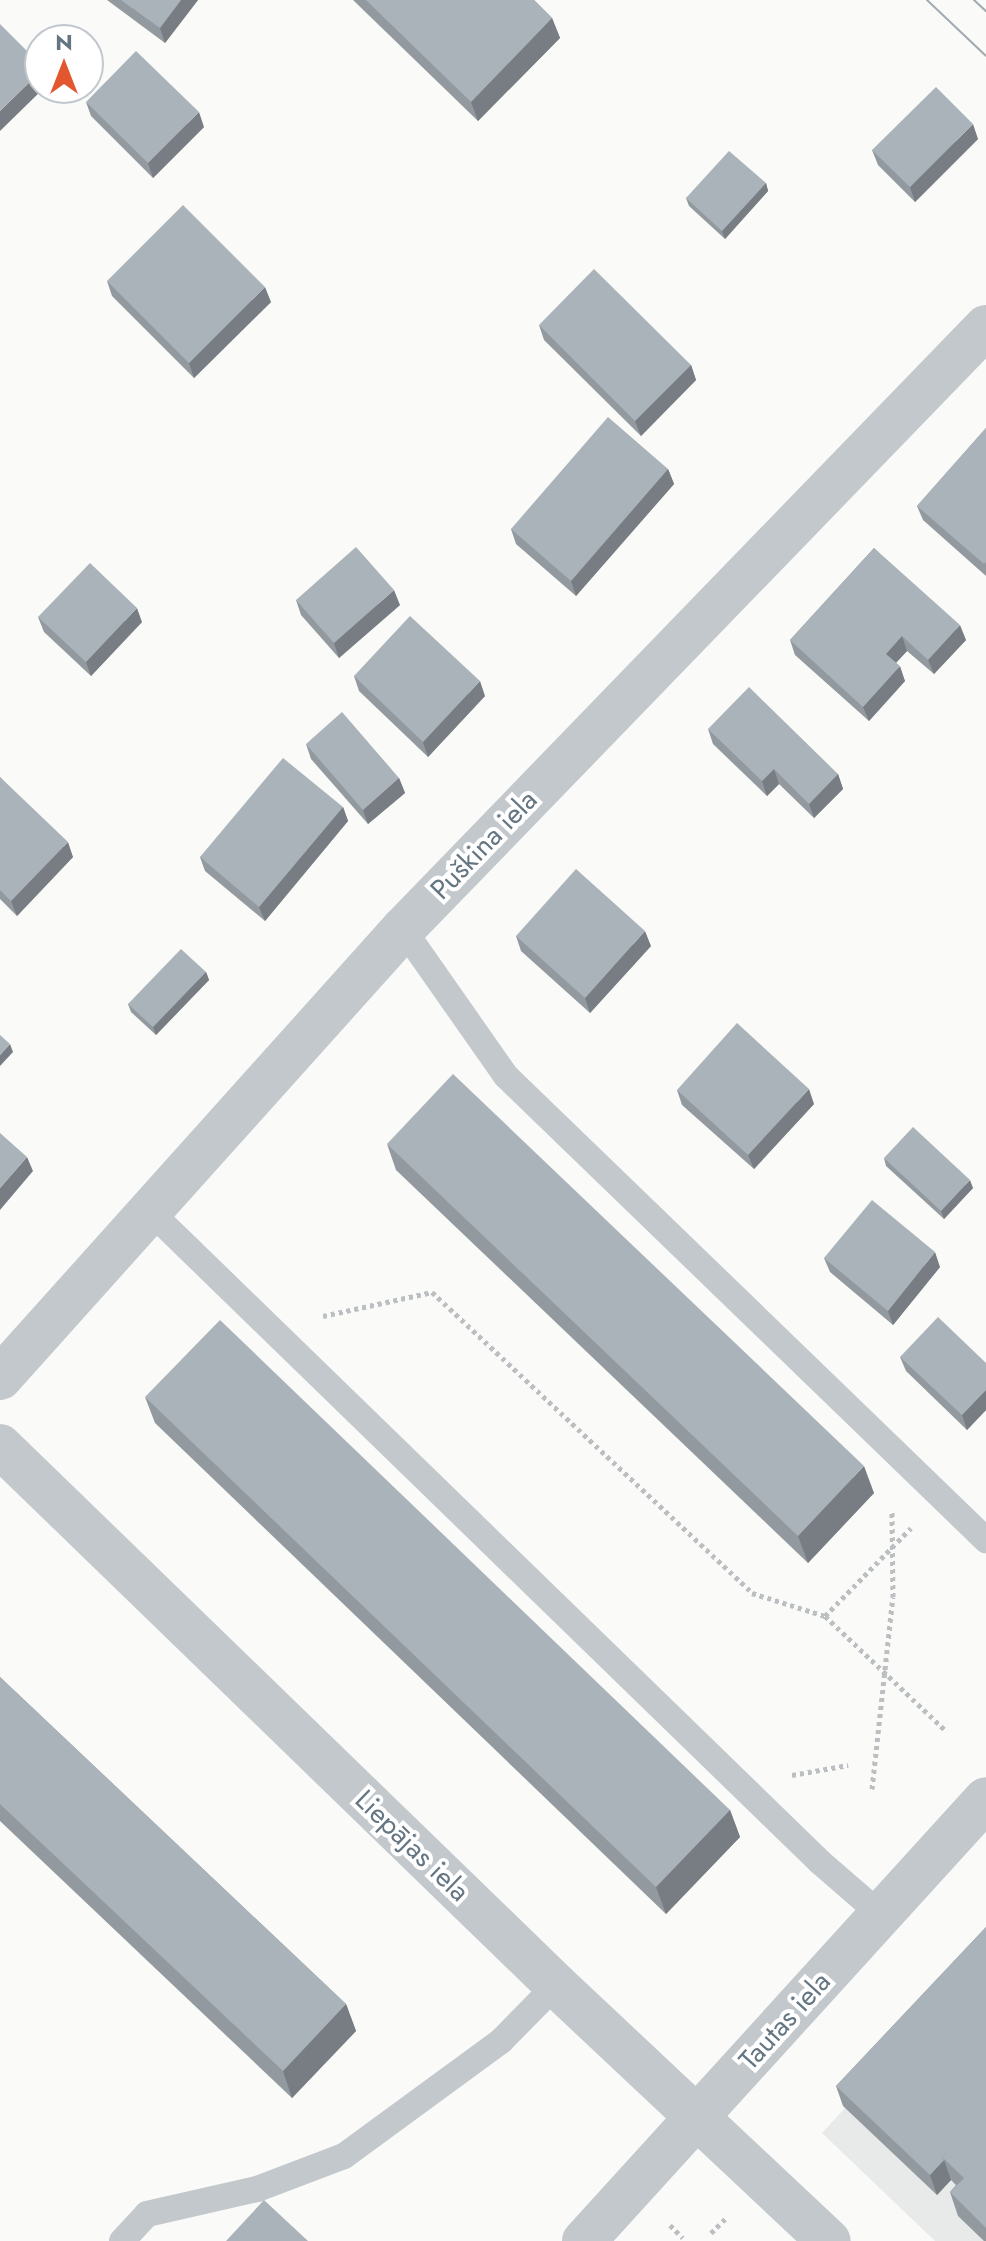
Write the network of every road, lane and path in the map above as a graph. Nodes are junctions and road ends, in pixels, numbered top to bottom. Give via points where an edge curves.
1 (986, 327) edge
2 (403, 929) junction
3 (153, 1214) junction
4 (360, 1308) dead end
5 (0, 1378) edge
6 (0, 1446) edge
7 (891, 1450) junction
8 (942, 1498) junction
9 (986, 1540) edge
10 (892, 1547) junction
11 (825, 1616) junction
12 (885, 1673) junction
13 (946, 1731) dead end
14 (872, 1789) dead end
15 (986, 1799) edge
16 (880, 1914) junction
17 (556, 1985) junction
18 (698, 2118) junction
19 (735, 2210) dead end
20 (667, 2221) dead end
21 (711, 2233) dead end
22 (683, 2238) dead end
23 (122, 2241) edge
24 (584, 2241) edge
25 (829, 2241) edge

1 - 2 street, Puškina iela
2 - 3 street, Puškina iela
2 - 7 lane via 506,1076
3 - 5 street, Puškina iela
3 - 16 lane via 797,1840
4 - 11 path via 432,1292 752,1593
6 - 17 street, Liepājas iela
7 - 8 lane
7 - 10 path
8 - 9 lane
8 - 10 path
10 - 11 path
10 - 12 path
11 - 12 path
12 - 13 path
12 - 14 path
15 - 16 street, Tautas iela
16 - 18 street, Tautas iela
17 - 18 street, Liepājas iela
17 - 23 lane via 501,2041 344,2156 257,2189 147,2214
18 - 24 street, Tautas iela
18 - 25 street, Liepājas iela
19 - 21 path
20 - 22 path

